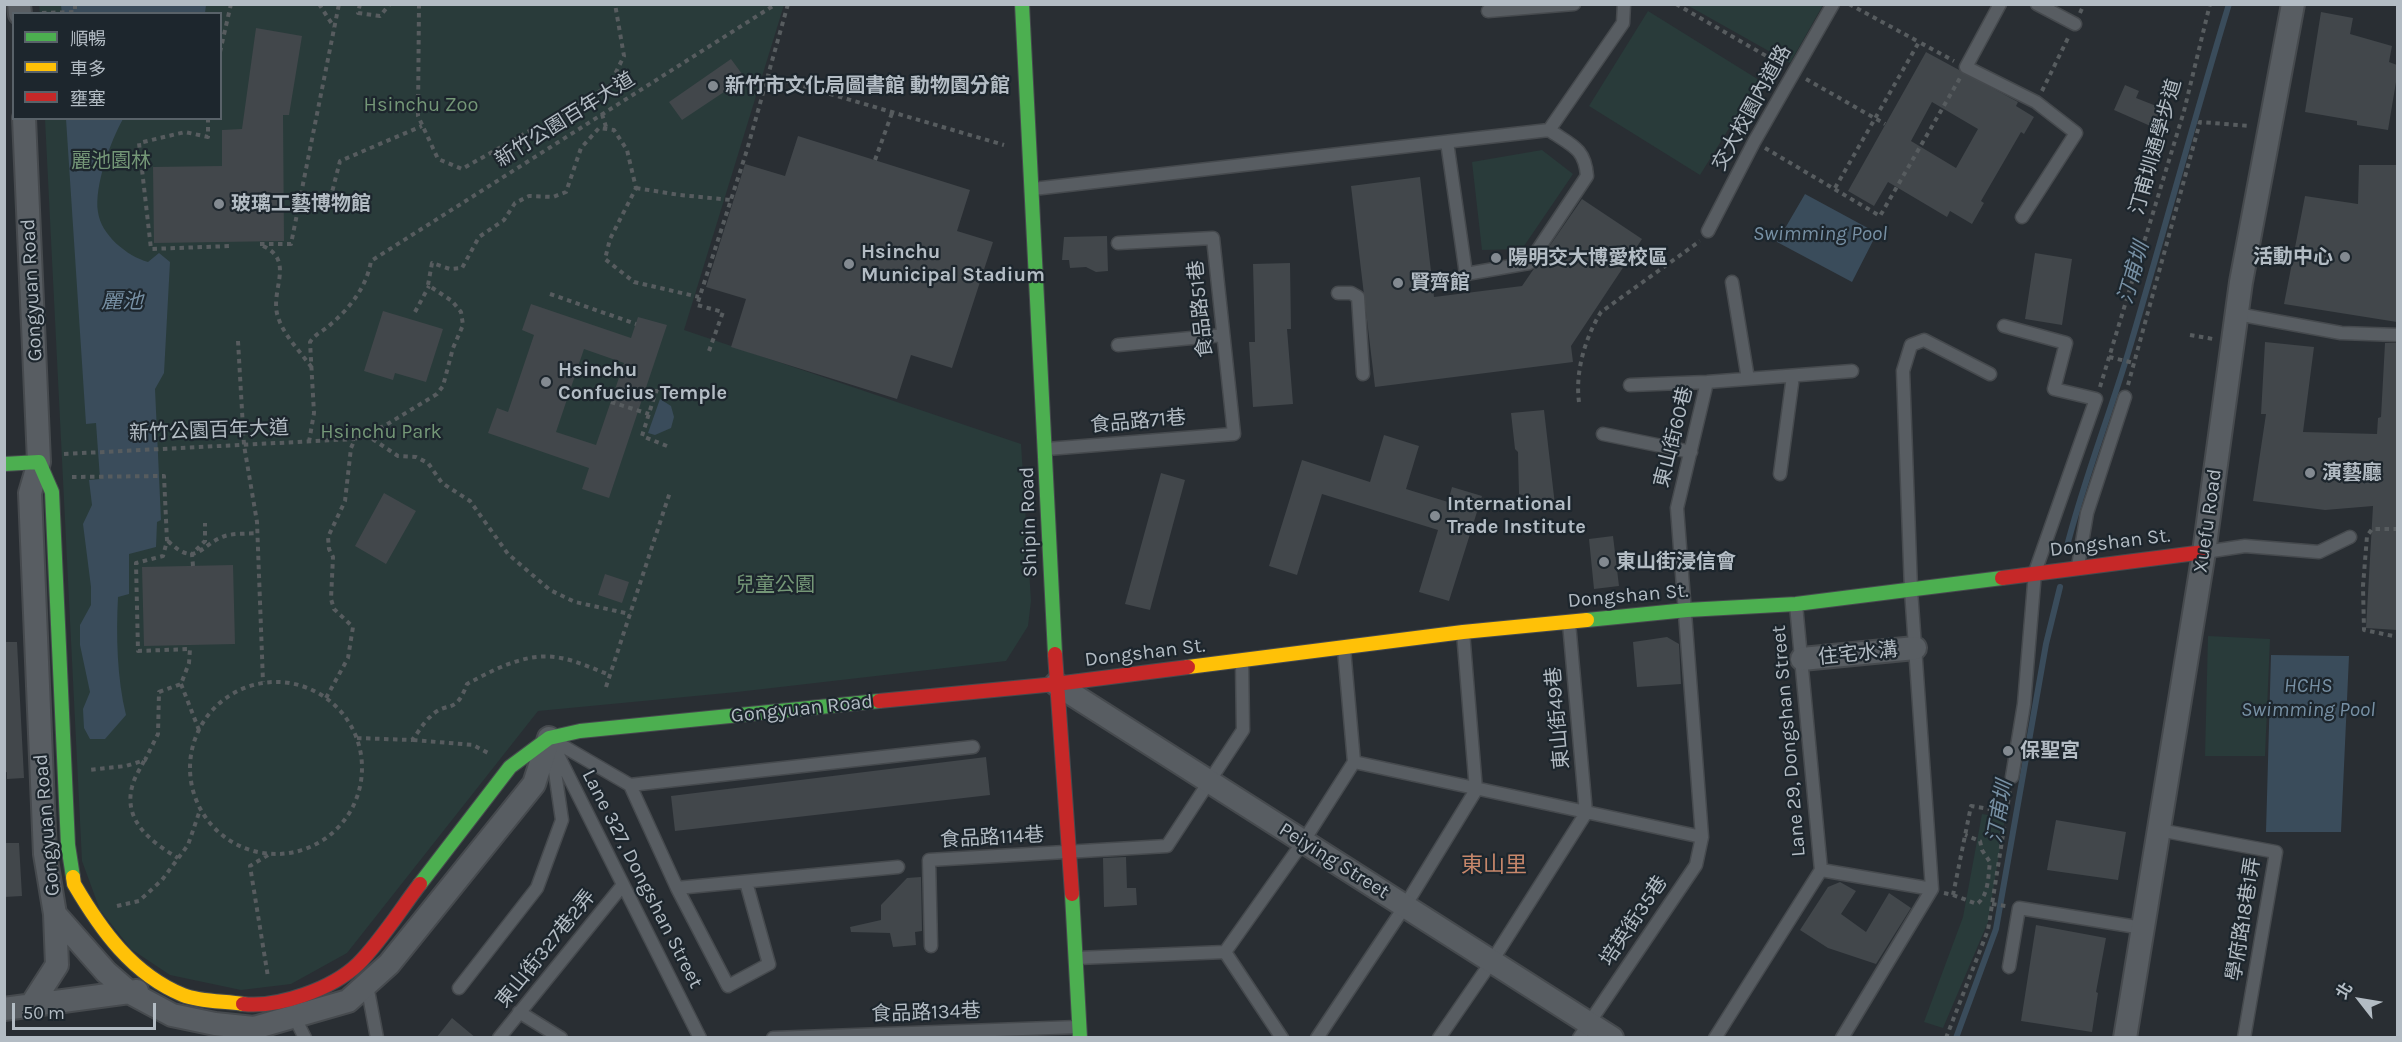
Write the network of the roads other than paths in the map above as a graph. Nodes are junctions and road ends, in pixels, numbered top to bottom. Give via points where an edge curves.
1 (1022, 4) edge
2 (1575, 4) edge
3 (1624, 4) edge
4 (1833, 4) edge
5 (2000, 4) edge
6 (2037, 4) edge
7 (2293, 4) edge
8 (1488, 11) dead end
9 (2075, 24) road end
10 (24, 120) edge
11 (1549, 130) junction
12 (1447, 142) junction
13 (1032, 189) junction
14 (2022, 217) dead end
15 (1708, 231) road end
16 (1118, 243) dead end
17 (1732, 282) dead end
18 (1338, 293) dead end
19 (2237, 314) junction
20 (2004, 326) dead end
21 (1223, 335) junction
22 (2397, 336) edge
23 (1118, 345) dead end
24 (1852, 371) dead end
25 (1363, 374) dead end
26 (1990, 374) dead end
27 (1793, 376) junction
28 (1748, 379) junction
29 (1707, 382) junction
30 (1630, 385) dead end
31 (2125, 397) road end
32 (1234, 434) joint
33 (1604, 434) dead end
34 (1046, 449) junction
35 (1690, 452) junction
36 (39, 462) junction
37 (4, 464) edge
38 (1780, 474) dead end
39 (2350, 537) dead end
40 (2204, 552) junction
41 (2077, 567) junction
42 (2036, 572) junction
43 (1911, 590) junction
44 (1796, 604) junction
45 (1687, 610) junction
46 (1569, 621) junction
47 (1462, 632) junction
48 (1344, 648) junction
49 (1915, 648) junction
50 (1802, 659) junction
51 (1242, 661) junction
52 (1056, 684) junction
53 (549, 738) junction
54 (973, 747) dead end
55 (1354, 762) junction
56 (2012, 777) road end
57 (1210, 782) junction
58 (630, 785) junction
59 (1476, 789) junction
60 (1586, 813) junction
61 (2159, 830) junction
62 (1702, 837) junction
63 (1304, 842) junction
64 (1070, 853) junction
65 (898, 867) dead end
66 (1821, 870) junction
67 (746, 882) junction
68 (622, 886) junction
69 (677, 888) junction
70 (1932, 889) junction
71 (1405, 906) junction
72 (55, 914) junction
73 (2143, 928) junction
74 (932, 946) dead end
75 (1225, 952) junction
76 (1076, 958) junction
77 (1491, 961) junction
78 (2009, 968) dead end
79 (164, 985) junction
80 (367, 985) junction
81 (459, 988) dead end
82 (129, 992) junction
83 (30, 1007) junction
84 (291, 1008) junction
85 (4, 1009) edge
86 (519, 1012) junction
87 (1583, 1030) edge
88 (1079, 1032) edge
89 (305, 1038) edge
90 (377, 1038) edge
91 (499, 1038) edge
92 (561, 1038) edge
93 (700, 1038) edge
94 (773, 1038) edge
95 (1282, 1038) edge
96 (1317, 1038) edge
97 (1439, 1038) edge
98 (1612, 1038) edge
99 (1714, 1038) edge
100 (1842, 1038) edge
101 (2125, 1038) edge
102 (2244, 1038) edge

1 - 13 street, Shipin Road
2 - 8 lane
3 - 11 lane via 1623,23
4 - 15 lane, 交大校園內道路
5 - 14 lane via 1966,67 2036,102 2076,133
6 - 9 lane
7 - 19 street, Xuefu Road
10 - 36 street, Gongyuan Road
11 - 12 lane
11 - 12 lane via 1579,150 1586,159 1587,176 1529,263 1466,274
12 - 13 lane
13 - 34 street, Shipin Road
16 - 21 lane, 食品路51巷 via 1213,238
17 - 28 lane
18 - 25 lane via 1358,297
19 - 22 lane via 2341,333
19 - 40 street, Xuefu Road
20 - 42 lane via 2066,343 2054,389 2096,399
21 - 23 lane
21 - 32 lane, 食品路51巷
24 - 27 lane, 東山街60巷
26 - 43 lane via 1924,340 1911,345 1903,372
27 - 28 lane, 東山街60巷
27 - 38 lane
28 - 29 lane, 東山街60巷
29 - 30 lane
29 - 35 lane, 東山街60巷
31 - 41 lane via 2087,513
32 - 34 lane, 食品路71巷
33 - 35 lane
34 - 52 street, Shipin Road
35 - 45 lane, 東山街60巷 via 1677,508
36 - 37 street
36 - 72 street, Gongyuan Road via 30,494 45,854
36 - 79 street, Gongyuan Road via 52,492 68,845 74,884 121,953
39 - 40 lane via 2319,552 2245,546
40 - 41 street, Dongshan St.
40 - 61 street, Xuefu Road
41 - 42 street, Dongshan St.
42 - 43 street, Dongshan St.
42 - 56 lane via 2024,704
43 - 44 street, Dongshan St.
43 - 49 lane
44 - 45 street, Dongshan St.
44 - 50 lane, Lane 29, Dongshan Street
45 - 46 street, Dongshan St.
45 - 62 lane, 東山街60巷
46 - 47 street, Dongshan St.
46 - 60 lane, 東山街49巷
47 - 48 street, Dongshan St.
47 - 59 lane
48 - 51 street, Dongshan St.
48 - 55 lane
49 - 50 street, 住宅水溝
49 - 70 lane
50 - 66 lane, Lane 29, Dongshan Street
51 - 52 street, Dongshan St.
51 - 57 lane via 1243,730
52 - 53 street, Gongyuan Road via 580,731
52 - 57 street, Peiying Street
52 - 64 street, Shipin Road
53 - 58 lane
53 - 68 lane, Lane 327, Dongshan Street
53 - 80 street, Gongyuan Road via 534,784 389,964
53 - 81 lane via 562,820 537,888
53 - 84 street, Gongyuan Road via 510,767 357,965
54 - 58 lane
55 - 59 lane
55 - 63 lane
57 - 63 street, Peiying Street
57 - 64 lane via 1167,846
58 - 69 lane
59 - 60 lane
59 - 71 lane
60 - 62 lane
60 - 77 lane
61 - 73 street, Xuefu Road
61 - 102 lane, 學府路18巷1弄 via 2276,852
62 - 87 lane, 培英街35巷 via 1696,865
63 - 71 street, Peiying Street
63 - 75 lane
64 - 74 lane, 食品路114巷 via 928,860
64 - 76 street, Shipin Road
65 - 67 lane
66 - 70 lane, Lane 29, Dongshan Street
66 - 99 lane
67 - 69 lane
67 - 69 lane via 769,964 728,986
68 - 86 lane, 東山街327巷2弄
68 - 93 lane, Lane 327, Dongshan Street
70 - 100 lane
71 - 77 street, Peiying Street
71 - 96 lane
72 - 82 street, Gongyuan Road
72 - 83 street via 57,965
73 - 78 lane via 2019,909
73 - 101 street, Xuefu Road
75 - 76 lane
75 - 95 lane
76 - 88 street, Shipin Road
77 - 87 street, Peiying Street
77 - 97 lane
79 - 82 street
79 - 84 street, Gongyuan Road via 185,996
80 - 84 street, Gongyuan Road via 348,1001
80 - 90 lane
82 - 83 street
82 - 84 street, Gongyuan Road via 172,1015 254,1028
83 - 85 street
84 - 89 lane
86 - 91 lane, 東山街327巷2弄
86 - 92 lane
87 - 98 street, Peiying Street
88 - 94 lane, 食品路134巷

